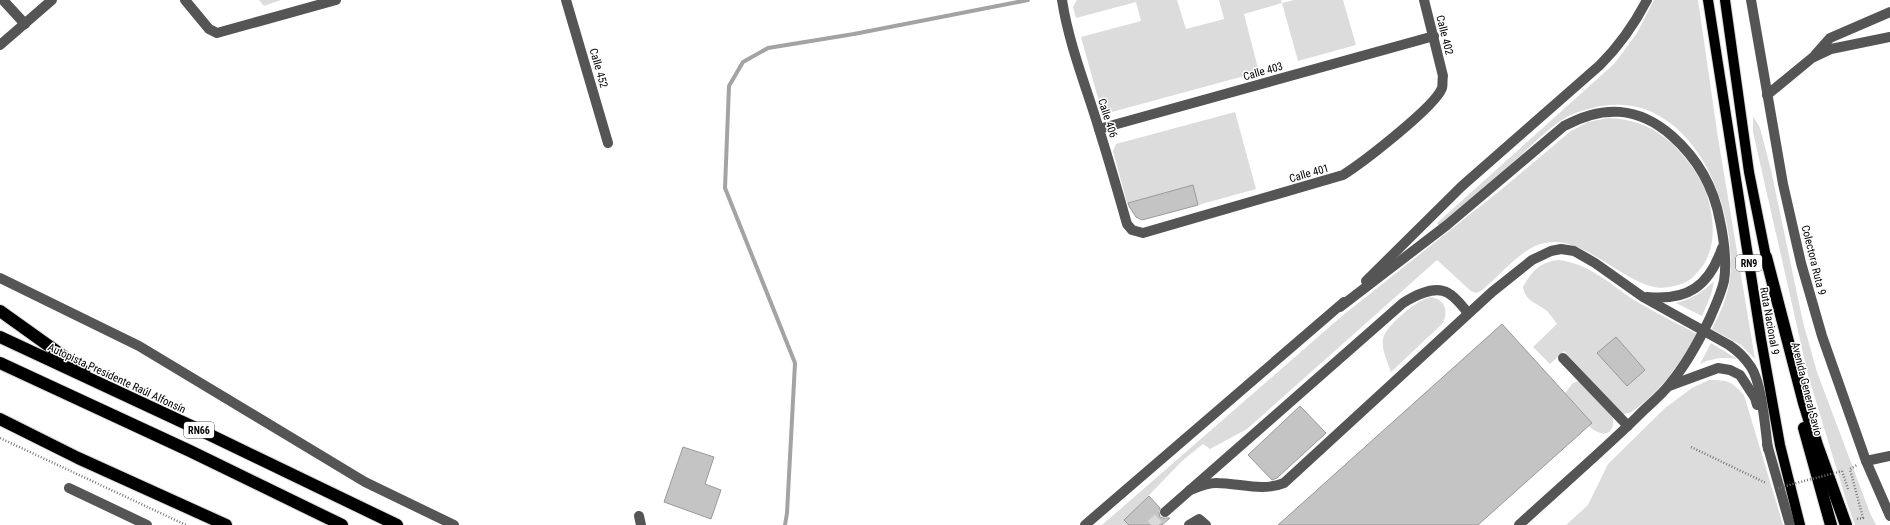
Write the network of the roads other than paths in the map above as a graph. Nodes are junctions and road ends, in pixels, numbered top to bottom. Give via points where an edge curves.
1 (3, 0) edge
2 (52, 0) edge
3 (185, 0) edge
4 (566, 0) edge
5 (1062, 0) edge
6 (1424, 0) edge
7 (1647, 0) edge
8 (1708, 0) edge
9 (1725, 0) edge
10 (1751, 0) edge
11 (329, 1) edge
12 (1890, 12) edge
13 (25, 24) junction
14 (1434, 36) junction
15 (1890, 37) edge
16 (0, 45) edge
17 (1812, 58) junction
18 (1443, 76) joint
19 (1767, 96) junction
20 (1099, 129) junction
21 (608, 143) dead end
22 (1143, 233) joint
23 (1724, 242) junction
24 (1766, 257) junction
25 (0, 278) edge
26 (1643, 297) junction
27 (1340, 307) junction
28 (0, 311) edge
29 (1468, 313) junction
30 (1704, 332) junction
31 (0, 337) edge
32 (1563, 358) dead end
33 (0, 363) edge
34 (1669, 386) junction
35 (110, 389) junction
36 (0, 419) edge
37 (1628, 426) junction
38 (1768, 449) junction
39 (1890, 456) edge
40 (1866, 461) junction
41 (69, 488) dead end
42 (1190, 490) junction
43 (1165, 512) tunnel mouth
44 (1890, 516) edge
45 (147, 525) edge
46 (226, 525) edge
47 (342, 525) edge
48 (397, 525) edge
49 (454, 525) edge
50 (1085, 525) edge
51 (1190, 525) edge
52 (1206, 525) edge
53 (1518, 525) edge
54 (1790, 525) edge
55 (1800, 525) edge
56 (1831, 525) edge
57 (1846, 525) edge

1 - 13 street
2 - 13 street
3 - 11 street via 209,29 217,33
4 - 21 street, Calle 452
5 - 20 street, Calle 406 via 1079,72
6 - 14 street, Calle 402
7 - 27 street via 1634,25 1617,48 1462,186
8 - 55 main road, Ruta Nacional 9 / RN9 via 1760,339 1780,445
9 - 24 main road, RN9 via 1749,172
10 - 19 street, Colectora Ruta 9
12 - 17 street via 1830,38
13 - 16 street
14 - 18 street, Calle 402
14 - 20 street, Calle 403
15 - 17 street via 1831,49
17 - 19 street
18 - 22 street, Calle 401 via 1442,88 1432,103 1343,175
19 - 40 street, Colectora Ruta 9 via 1801,263 1822,336
20 - 22 street, Calle 406 via 1127,224 1132,230
23 - 26 street via 1714,266 1698,288 1673,297
23 - 27 street via 1710,185 1699,166 1674,137 1647,118 1635,114 1597,112 1564,126 1447,225
23 - 30 street via 1724,280
24 - 56 highway, Avenida General Savio via 1782,344
24 - 57 highway via 1806,410
25 - 49 street via 139,346 365,482
26 - 29 street via 1596,263 1574,251 1561,249 1532,260
26 - 30 street
27 - 50 street
28 - 35 highway
29 - 42 street via 1284,483 1258,488 1216,483
29 - 42 street via 1447,291 1436,290 1407,300
30 - 34 street
30 - 38 street via 1729,345 1741,354 1752,368 1757,381
31 - 35 highway, Autopista Presidente Raúl Alfonsín / RN66
32 - 37 street
33 - 47 highway, RN66
34 - 37 street
34 - 38 street via 1718,368 1740,375 1755,398
35 - 48 highway, Autopista Presidente Raúl Alfonsín / RN66
36 - 46 highway via 78,458
37 - 53 street
38 - 54 street
39 - 40 street
40 - 44 street, Colectora Ruta 9
41 - 45 street
42 - 43 street
51 - 52 street via 1199,519

